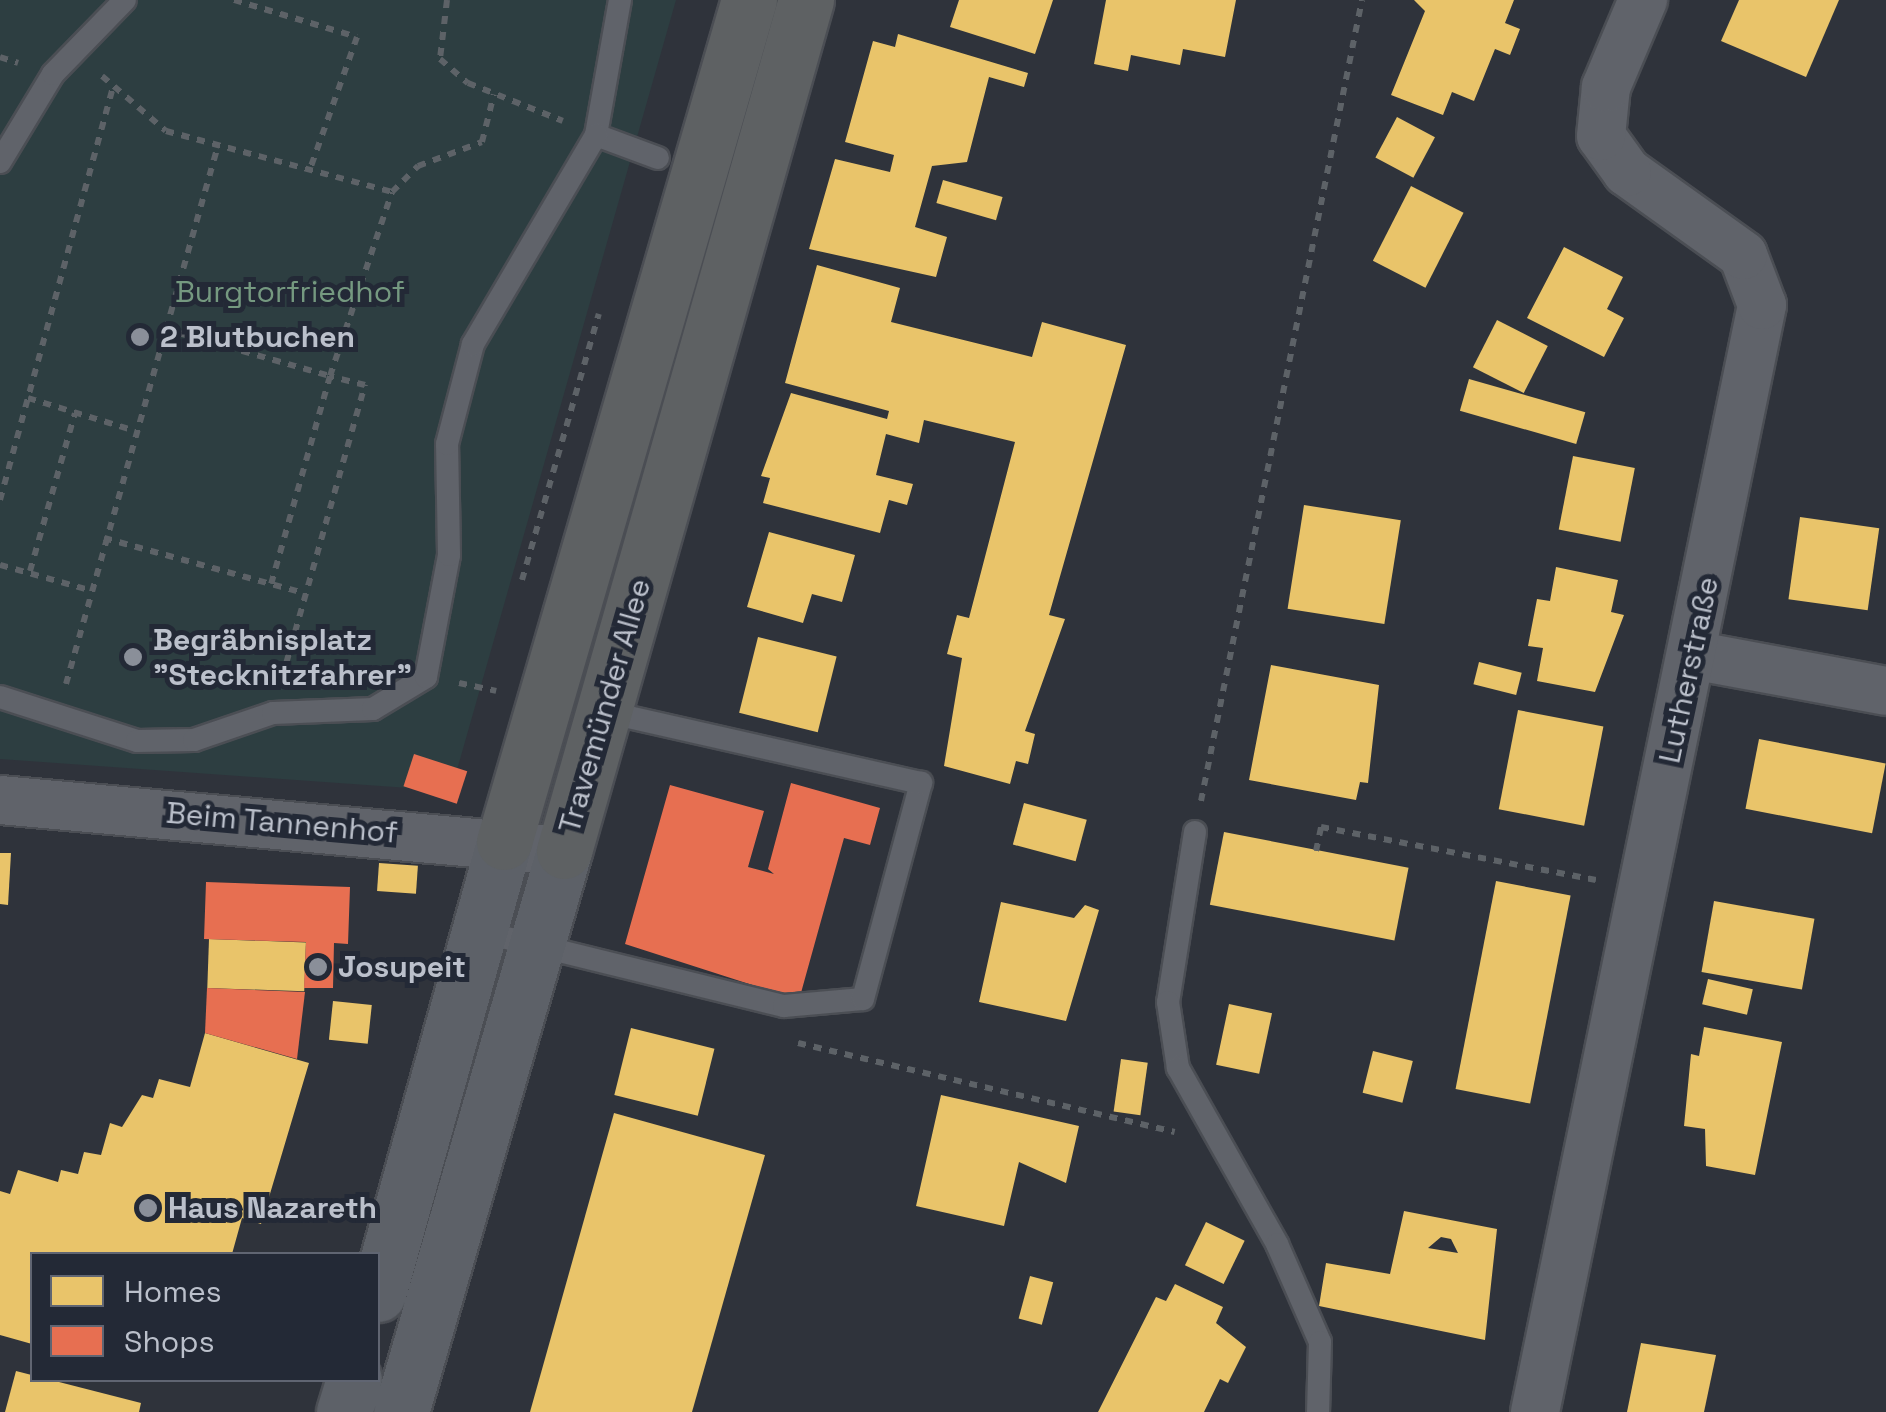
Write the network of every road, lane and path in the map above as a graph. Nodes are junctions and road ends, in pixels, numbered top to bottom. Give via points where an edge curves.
1 (126, 0) edge
2 (234, 0) edge
3 (446, 0) edge
4 (620, 0) edge
5 (749, 0) edge
6 (806, 0) edge
7 (1362, 0) edge
8 (1643, 0) edge
9 (77, 50) junction
10 (113, 88) junction
11 (494, 94) junction
12 (596, 135) junction
13 (217, 149) junction
14 (658, 158) dead end
15 (0, 162) edge
16 (309, 172) junction
17 (392, 192) junction
18 (164, 329) junction
19 (330, 376) junction
20 (28, 398) junction
21 (76, 413) junction
22 (135, 431) junction
23 (0, 500) edge
24 (104, 538) junction
25 (0, 565) edge
26 (30, 571) junction
27 (271, 584) junction
28 (89, 590) junction
29 (304, 593) junction
30 (1692, 654) junction
31 (426, 677) junction
32 (1886, 691) edge
33 (507, 693) dead end
34 (0, 697) edge
35 (604, 712) junction
36 (273, 713) junction
37 (58, 715) junction
38 (0, 800) edge
39 (1195, 832) joint
40 (504, 842) junction
41 (564, 851) junction
42 (1316, 851) dead end
43 (1643, 889) junction
44 (478, 932) junction
45 (535, 948) junction
46 (780, 1038) dead end
47 (1215, 1142) junction
48 (380, 1287) edge
49 (353, 1382) edge
50 (344, 1412) edge
51 (401, 1412) edge
52 (1318, 1412) edge
53 (1534, 1412) edge

1 - 9 lane
2 - 16 path via 357,37
3 - 11 path via 440,59
4 - 12 lane
5 - 40 highway, Travemünder Allee
6 - 35 highway, Travemünder Allee
7 - 39 path
8 - 30 street, Lutherstraße via 1606,87 1601,136 1627,172 1743,255 1762,305
9 - 10 path
9 - 15 lane
10 - 13 path via 166,132
10 - 20 path
11 - 12 path
11 - 17 path via 482,142 418,166
12 - 14 lane
12 - 31 lane via 473,344 447,444 448,555
13 - 16 path
13 - 18 path
16 - 17 path
17 - 19 path
18 - 19 path
18 - 22 path
19 - 27 path
19 - 29 path via 365,386
20 - 21 path
20 - 23 path
21 - 22 path
21 - 26 path
22 - 24 path
24 - 27 path
24 - 28 path
25 - 26 path
26 - 28 path
27 - 29 path
28 - 37 path
29 - 36 path
30 - 32 street
30 - 43 street, Lutherstraße
31 - 33 path
31 - 36 lane via 374,709
34 - 37 lane
35 - 41 highway, Travemünder Allee
35 - 45 lane via 920,783 864,999 784,1006
36 - 37 lane via 194,740 156,740
38 - 40 street, Beim Tannenhof
39 - 47 lane via 1168,1002 1178,1068
40 - 41 street, Beim Tannenhof
40 - 44 main road, Travemünder Allee
41 - 45 main road, Travemünder Allee
42 - 43 path via 1322,827
43 - 53 street, Lutherstraße
44 - 45 lane
44 - 48 main road, Travemünder Allee
45 - 51 main road, Travemünder Allee
46 - 47 path
47 - 52 lane via 1277,1244 1320,1342
49 - 50 main road

